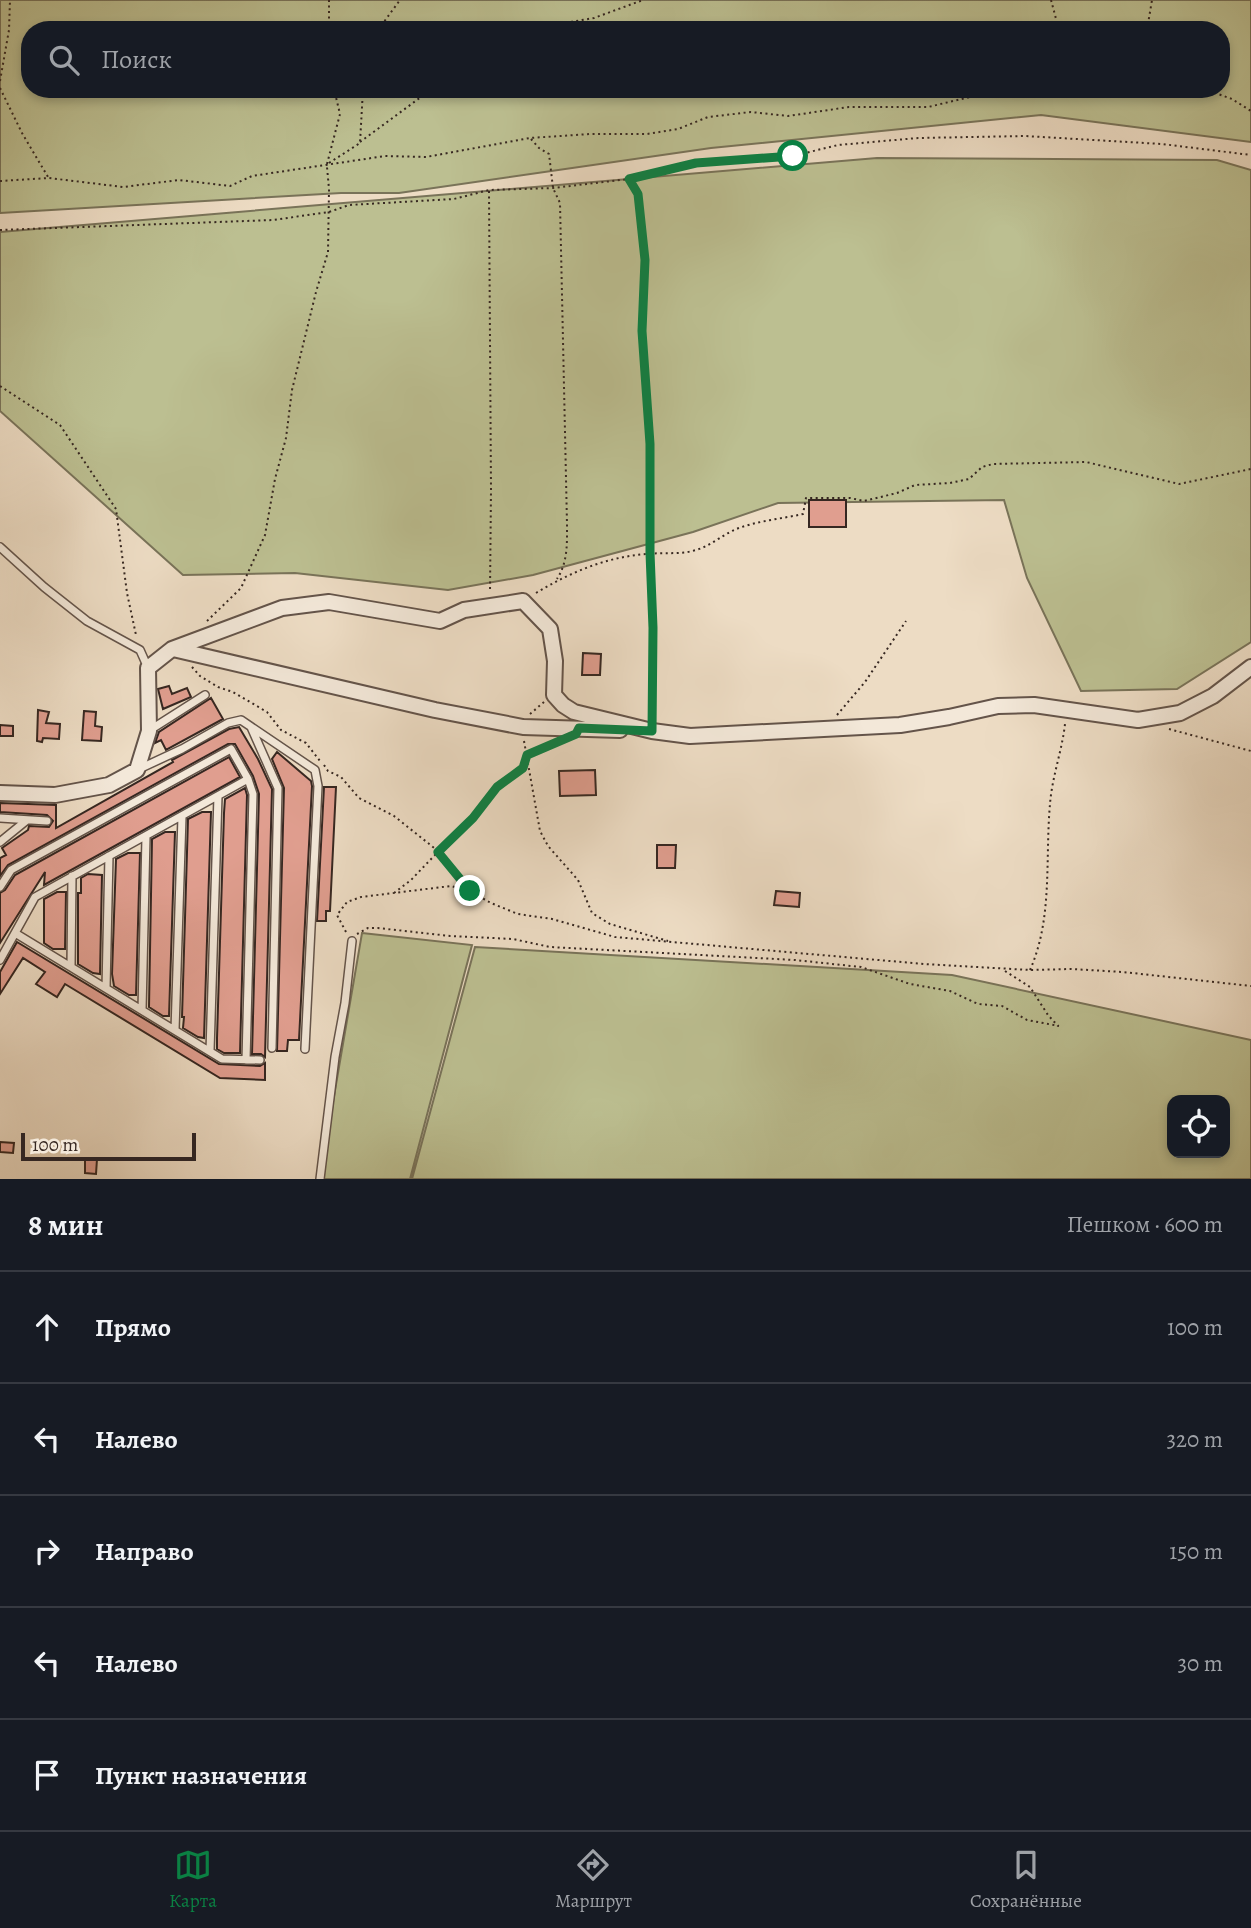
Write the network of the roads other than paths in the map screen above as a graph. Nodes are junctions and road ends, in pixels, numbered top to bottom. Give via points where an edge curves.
1 (0, 547) edge
2 (172, 649) junction
3 (1251, 667) edge
4 (148, 668) junction
5 (205, 695) dead end
6 (250, 726) junction
7 (149, 731) junction
8 (652, 731) junction
9 (137, 770) junction
10 (248, 779) junction
11 (0, 793) edge
12 (218, 796) junction
13 (181, 817) junction
14 (0, 818) edge
15 (27, 820) junction
16 (47, 821) dead end
17 (146, 837) junction
18 (0, 842) edge
19 (109, 856) junction
20 (72, 876) junction
21 (0, 887) edge
22 (15, 933) junction
23 (352, 941) road end
24 (0, 960) edge
25 (71, 967) junction
26 (106, 988) junction
27 (142, 1010) junction
28 (175, 1030) junction
29 (272, 1048) dead end
30 (305, 1049) dead end
31 (210, 1051) junction
32 (246, 1060) junction
33 (260, 1060) dead end
34 (320, 1179) edge

1 - 4 lane via 87,621 140,650
2 - 4 street
2 - 8 street via 523,727
2 - 8 street via 282,608 329,602 440,621 464,610 523,601 550,629 554,695 563,705 574,712
3 - 8 street via 1213,696 1180,713 1138,720 1034,705 998,706 900,725 690,736
4 - 7 street
5 - 7 lane
6 - 9 lane via 241,720 228,723
6 - 29 lane via 278,788
6 - 30 lane via 315,770 318,786
7 - 9 street
9 - 11 street via 109,785 55,795
10 - 12 lane
10 - 21 lane via 231,749 11,870
10 - 32 lane via 253,794
12 - 13 lane
12 - 31 lane
13 - 17 lane
13 - 28 lane
14 - 15 lane
15 - 16 lane
15 - 18 lane
17 - 19 lane
17 - 27 lane
19 - 20 lane
19 - 26 lane
20 - 22 lane via 35,897
20 - 25 lane
22 - 24 lane
22 - 25 lane
23 - 34 lane
25 - 26 lane
26 - 27 lane
27 - 28 lane
28 - 31 lane
31 - 32 lane via 222,1059
32 - 33 lane

